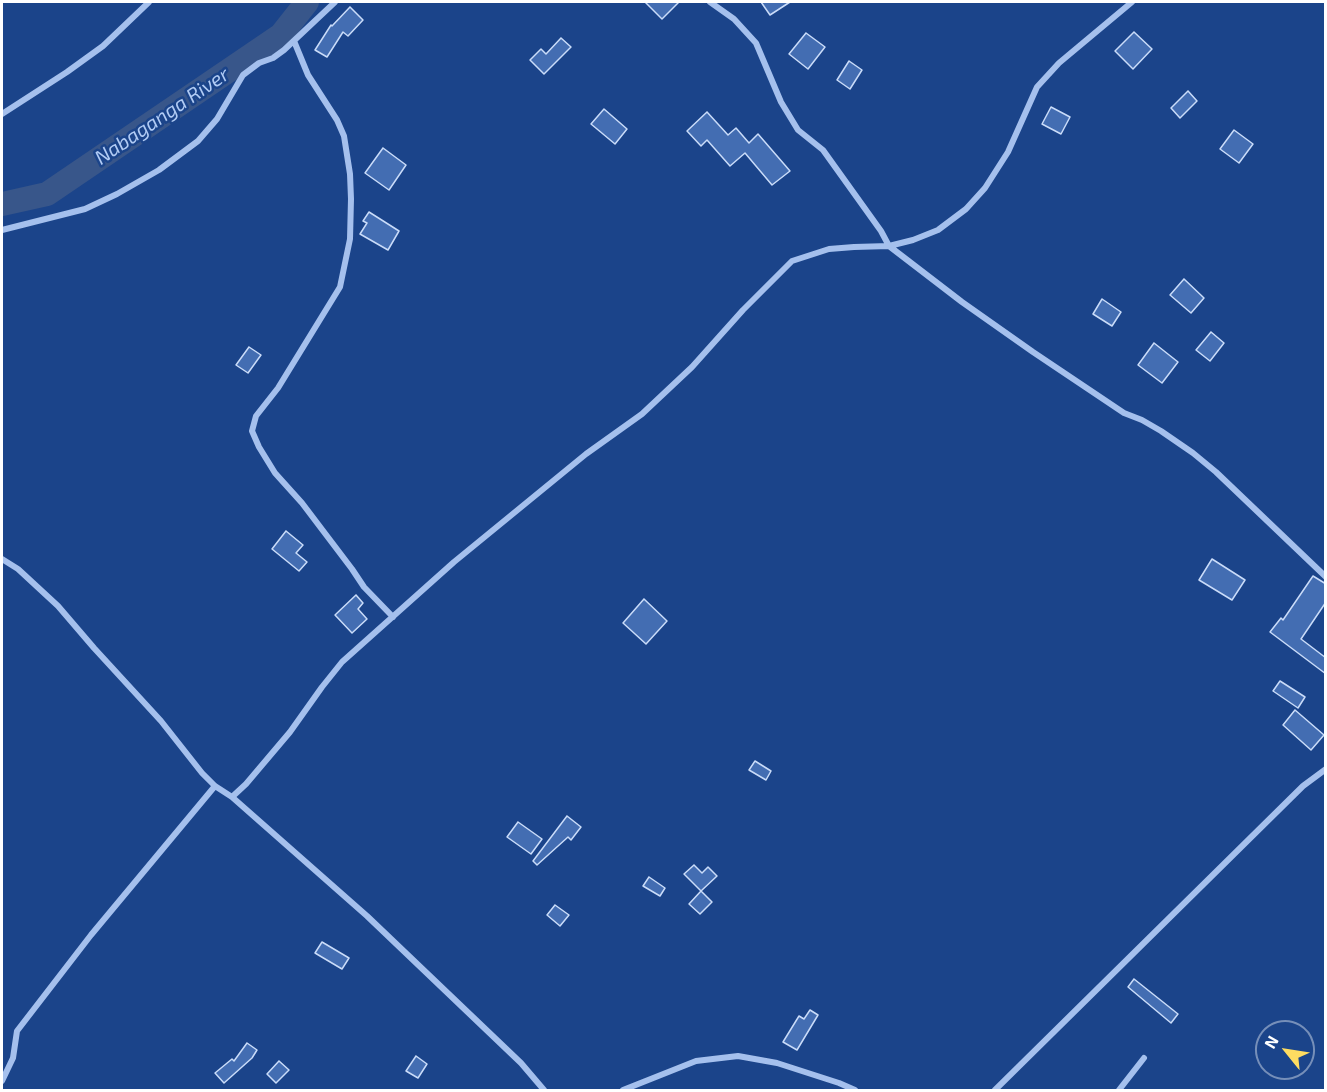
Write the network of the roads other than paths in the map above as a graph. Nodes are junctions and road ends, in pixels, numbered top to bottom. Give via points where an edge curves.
1 (149, 2) edge
2 (335, 2) edge
3 (710, 2) edge
4 (1132, 2) edge
5 (294, 41) junction
6 (2, 114) edge
7 (2, 230) edge
8 (889, 246) junction
9 (2, 559) edge
10 (1326, 577) edge
11 (393, 617) junction
12 (1326, 769) edge
13 (215, 786) junction
14 (232, 797) junction
15 (1144, 1058) dead end
16 (2, 1081) edge
17 (544, 1090) edge
18 (622, 1090) edge
19 (855, 1090) edge
20 (995, 1090) edge
21 (1119, 1090) edge

1 - 6 street via 102,46
2 - 5 street
3 - 8 street via 734,19 756,43 781,102 798,129 823,150
4 - 8 street via 1059,63 1037,87 1008,152 966,209 938,230
5 - 7 street via 243,75 198,141 159,170 85,209
5 - 11 street via 308,75 344,136 350,174 350,239 340,287 256,416 252,431 275,473 364,587
8 - 10 street via 1051,364 1193,453
8 - 11 street via 829,249 792,261 642,414 586,454
9 - 13 street via 58,606
11 - 14 street via 342,662 290,732
12 - 20 street via 1304,786
13 - 14 street
13 - 16 street via 17,1031 13,1058
14 - 17 street via 367,916 521,1063
15 - 21 street
18 - 19 street via 696,1061 738,1056 777,1063

